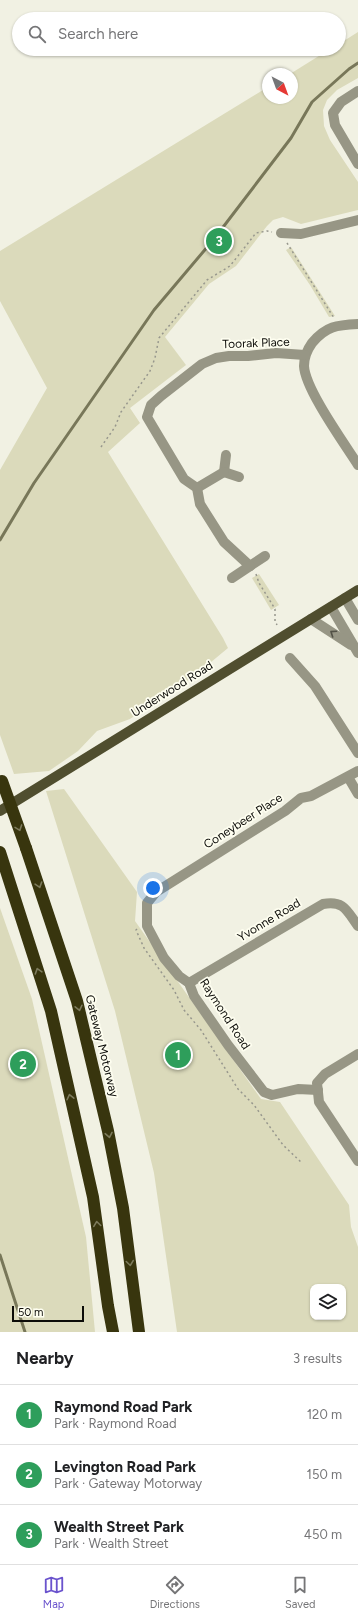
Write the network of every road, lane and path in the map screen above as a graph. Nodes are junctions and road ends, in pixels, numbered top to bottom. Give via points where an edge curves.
1 (358, 91) edge
2 (358, 164) edge
3 (358, 220) edge
4 (281, 233) junction
5 (358, 324) edge
6 (338, 325) junction
7 (305, 355) junction
8 (101, 447) dead end
9 (226, 455) dead end
10 (358, 465) edge
11 (224, 472) junction
12 (239, 477) dead end
13 (197, 488) junction
14 (265, 556) dead end
15 (250, 566) junction
16 (232, 578) dead end
17 (358, 590) edge
18 (345, 598) junction
19 (331, 607) junction
20 (311, 618) junction
21 (358, 620) edge
22 (277, 625) dead end
23 (356, 650) edge
24 (290, 658) dead end
25 (358, 753) edge
26 (358, 771) edge
27 (348, 777) junction
28 (1, 779) edge
29 (358, 794) edge
30 (0, 811) edge
31 (2, 857) edge
32 (147, 903) joint
33 (147, 926) junction
34 (358, 926) edge
35 (189, 983) junction
36 (358, 1054) edge
37 (318, 1090) junction
38 (358, 1161) edge
39 (302, 1164) dead end
40 (114, 1332) edge
41 (139, 1332) edge

1 - 2 street via 341,102 333,113 335,125
3 - 4 street via 301,234
4 - 6 path
4 - 8 path via 267,230 256,234 230,266 207,280 159,338 150,371 125,405 115,427
5 - 6 street
6 - 7 street via 318,336
7 - 10 street via 304,366 310,387
7 - 13 street, Toorak Place via 276,353 216,358 202,364 151,405 147,417 184,479
9 - 11 street
11 - 12 street
11 - 13 street
13 - 15 street via 200,504 224,542
14 - 15 street
15 - 16 street
15 - 22 path via 275,609
17 - 18 main road, Underwood Road
18 - 19 main road, Underwood Road
18 - 21 street
19 - 20 main road, Underwood Road
19 - 23 street
23 -> 20 street
20 - 30 main road, Underwood Road
24 - 25 street via 315,686
26 - 27 street, Coneybeer Place
27 - 29 street
27 - 32 street, Coneybeer Place via 311,796 301,798 285,811 156,892
28 -> 41 highway, Gateway Motorway, bridge via 77,1001 108,1131 123,1208
40 -> 31 highway via 93,1197 51,1011
32 - 33 street, Raymond Road
33 - 35 street, Raymond Road via 164,958 179,976
33 - 39 path via 136,930 144,948 174,990 184,1010 201,1030 238,1089 254,1105 283,1145
34 - 35 street, Yvonne Road via 341,905 333,902 323,904
35 - 37 street, Raymond Road via 194,996 264,1092 272,1095 298,1089
36 - 37 street via 325,1074 317,1083
37 - 38 street via 319,1102

